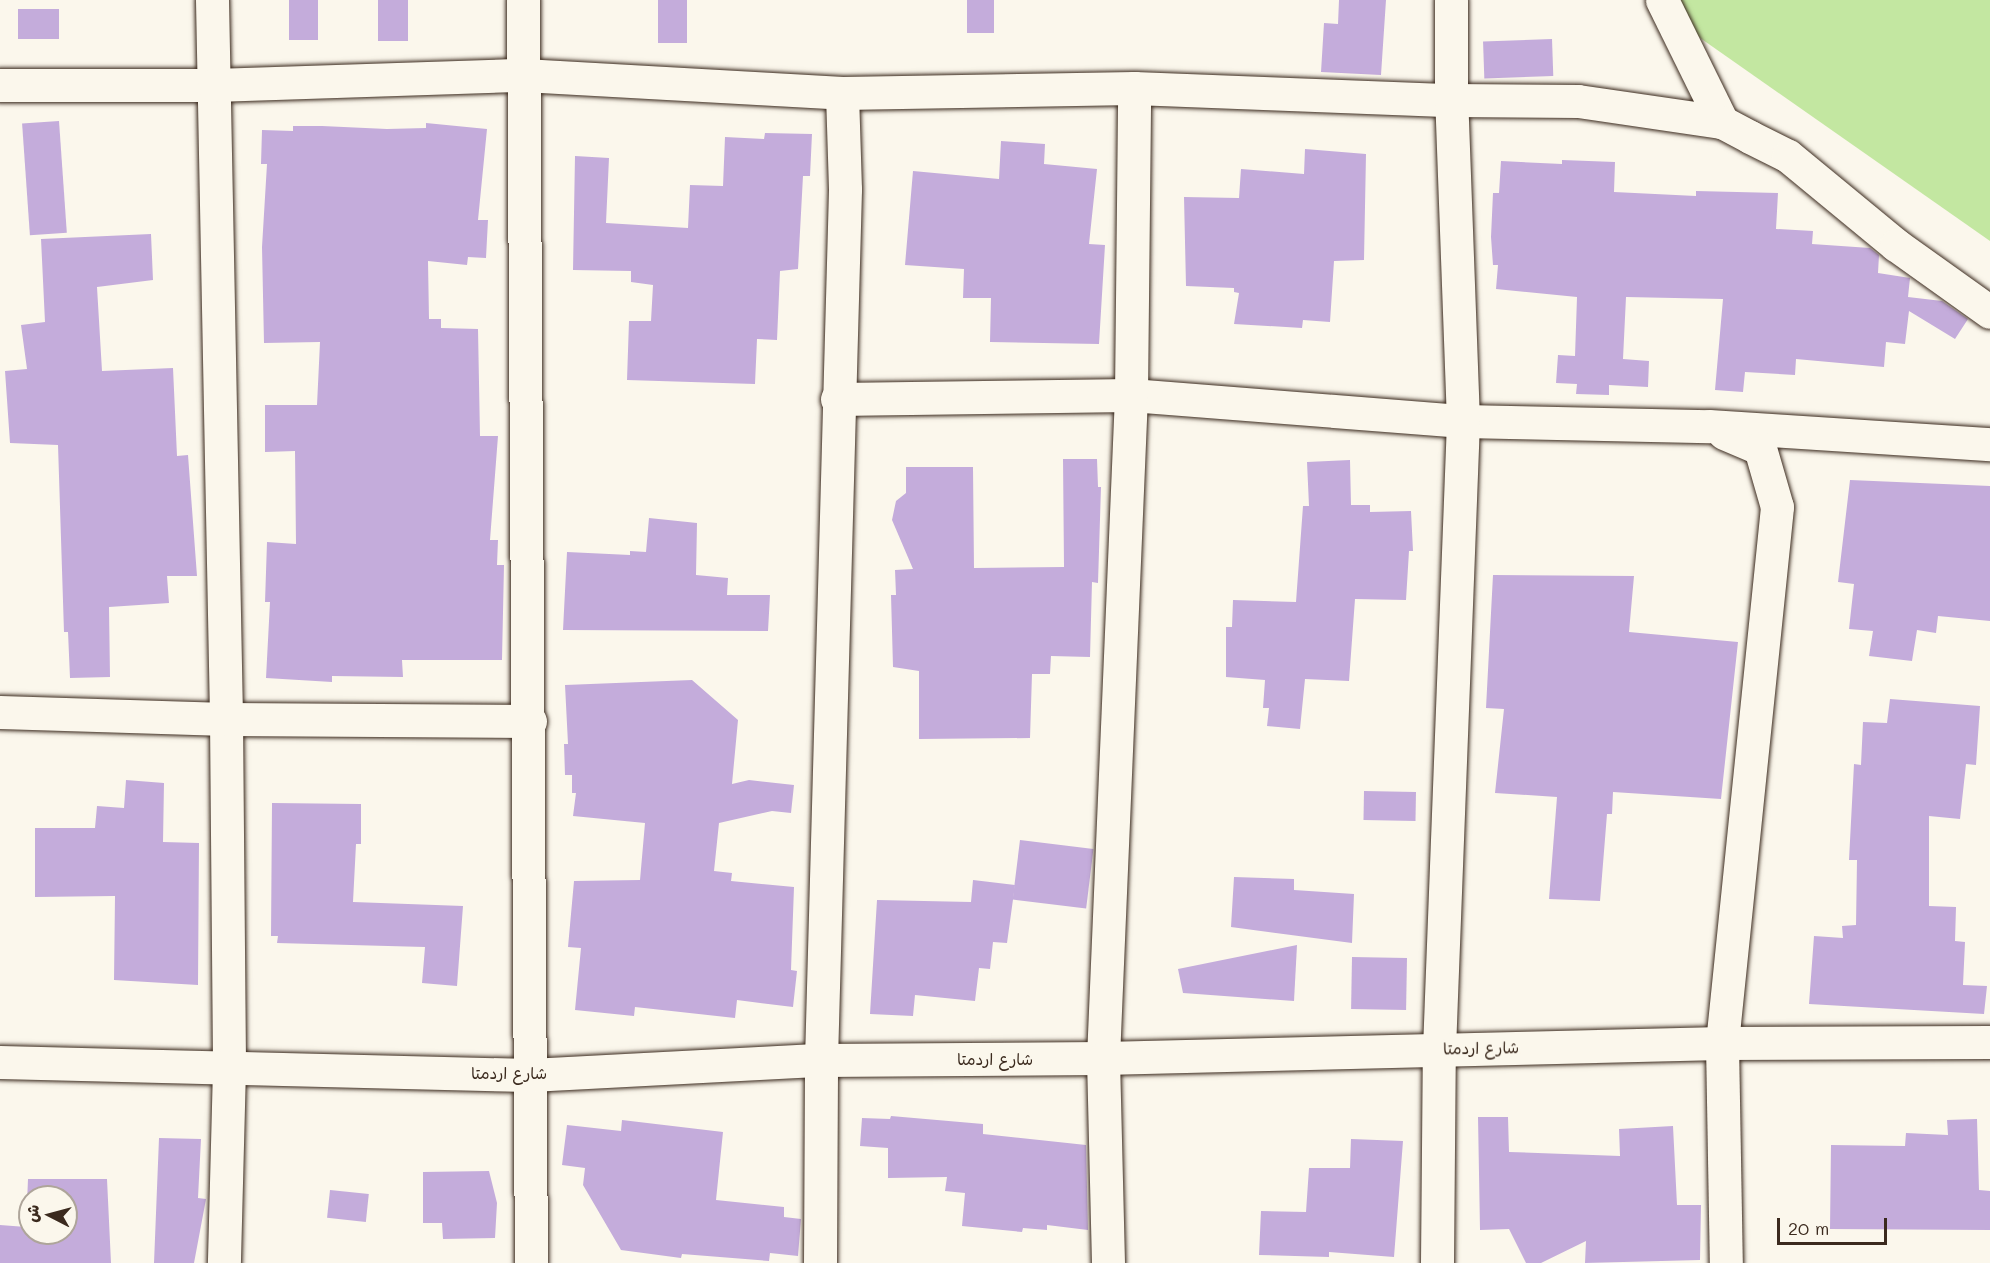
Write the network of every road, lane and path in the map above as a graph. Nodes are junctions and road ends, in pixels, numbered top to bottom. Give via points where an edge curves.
1 (212, 0) edge
2 (524, 0) edge
3 (1451, 0) edge
4 (1662, 0) edge
5 (523, 75) junction
6 (0, 85) edge
7 (214, 85) junction
8 (1134, 88) junction
9 (842, 93) junction
10 (1451, 100) junction
11 (1722, 122) junction
12 (1990, 312) edge
13 (1131, 395) junction
14 (837, 399) junction
15 (1462, 421) junction
16 (1709, 426) junction
17 (1990, 444) edge
18 (0, 712) edge
19 (226, 719) junction
20 (530, 721) junction
21 (1990, 1042) edge
22 (1722, 1043) junction
23 (1439, 1049) junction
24 (1103, 1058) junction
25 (821, 1060) junction
26 (0, 1062) edge
27 (229, 1068) junction
28 (530, 1074) junction
29 (225, 1263) edge
30 (531, 1263) edge
31 (820, 1263) edge
32 (1108, 1263) edge
33 (1437, 1263) edge
34 (1726, 1263) edge

1 - 7 street
2 - 5 street
3 - 10 street
4 - 11 street
5 - 7 street
5 - 9 street
5 - 20 street
6 - 7 street
7 - 19 street
8 - 9 street
8 - 10 street
8 - 13 street
9 - 14 street via 845,189
10 - 11 street via 1578,100
10 - 15 street
11 - 12 street via 1788,156 1896,245
13 - 14 street
13 - 15 street
13 - 24 street
14 - 25 street
15 - 16 street
15 - 23 street
16 - 17 street
16 - 22 street via 1760,448 1777,507
18 - 19 street
19 - 20 street
19 - 27 street
20 - 28 street
21 - 22 street, شارع اردمتا
22 - 23 street, شارع اردمتا
22 - 34 street
23 - 24 street, شارع اردمتا
23 - 33 street
24 - 25 street, شارع اردمتا
24 - 32 street
25 - 28 street, شارع اردمتا
25 - 31 street
26 - 27 street, شارع اردمتا
27 - 28 street, شارع اردمتا
27 - 29 street
28 - 30 street

